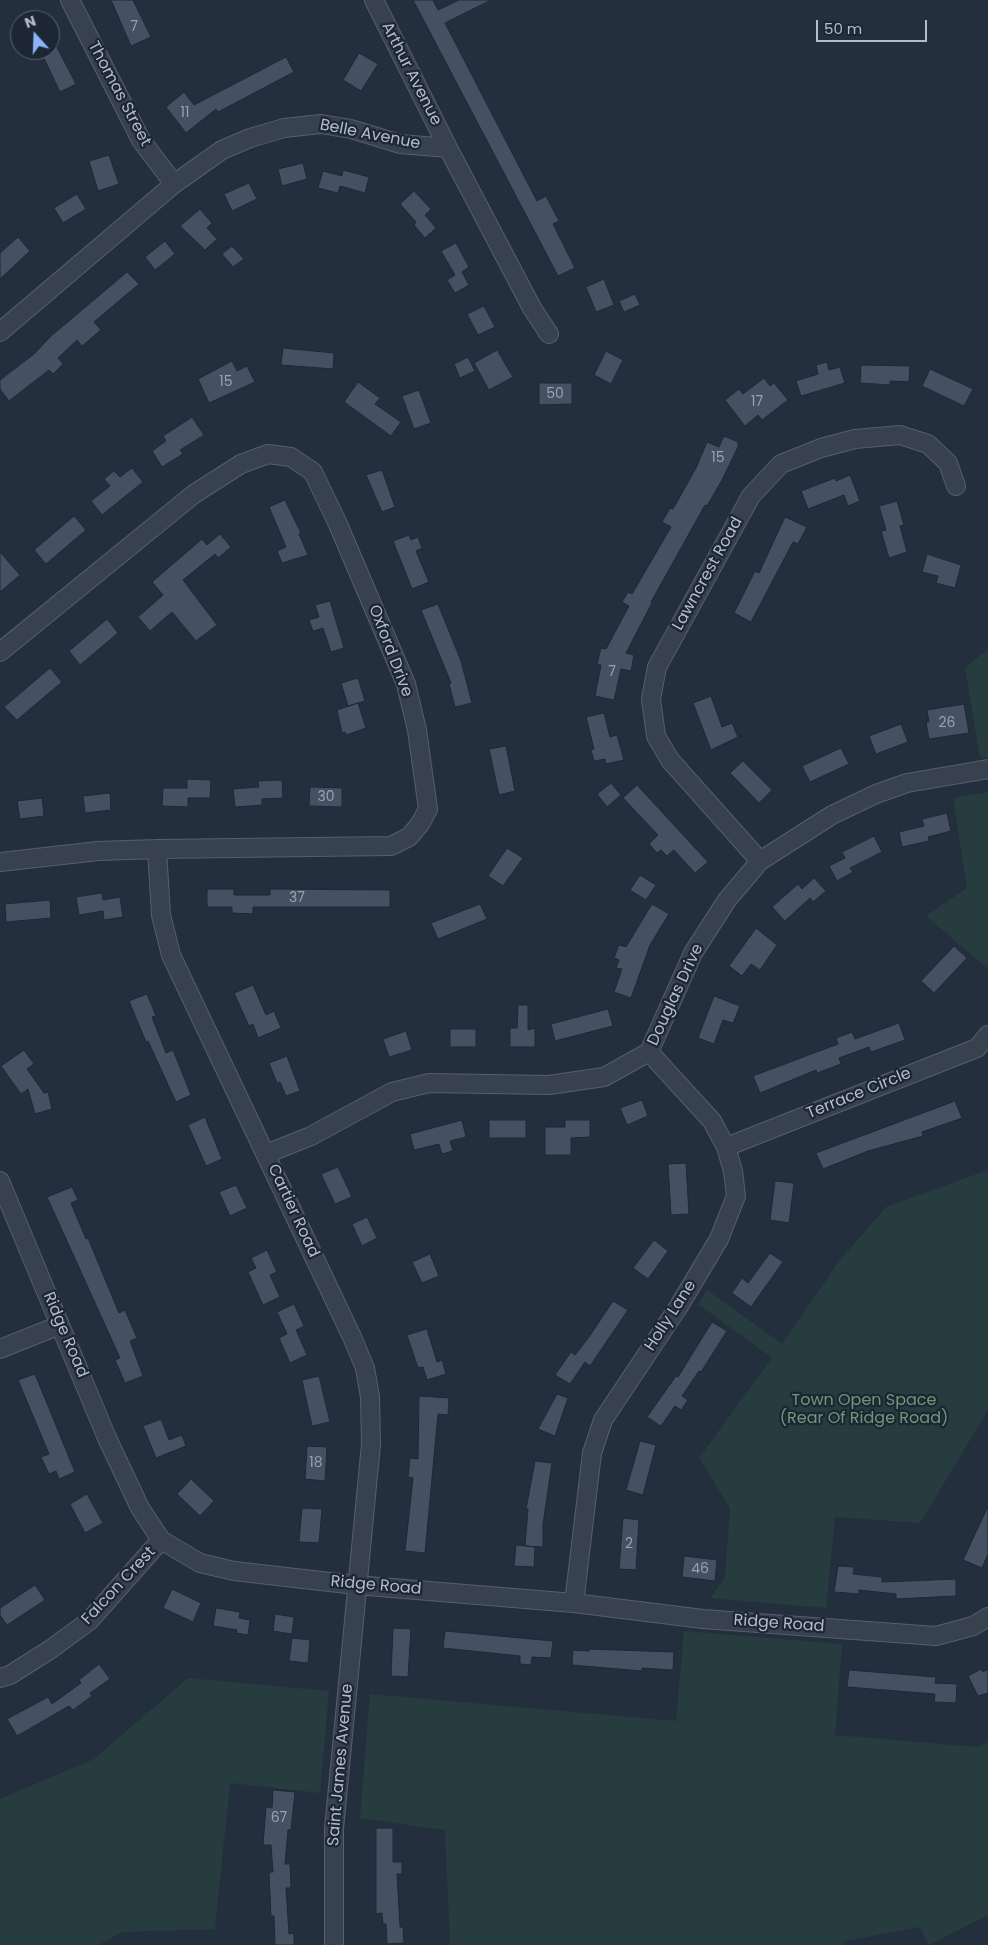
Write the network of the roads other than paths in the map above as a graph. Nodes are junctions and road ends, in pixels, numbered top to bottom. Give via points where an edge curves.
1 (70, 0) edge
2 (374, 0) edge
3 (448, 148) junction
4 (174, 184) junction
5 (0, 332) edge
6 (549, 334) dead end
7 (956, 486) dead end
8 (0, 652) edge
9 (988, 769) edge
10 (157, 849) junction
11 (760, 861) junction
12 (0, 862) edge
13 (988, 1035) edge
14 (649, 1052) junction
15 (726, 1147) junction
16 (266, 1154) junction
17 (0, 1181) edge
18 (60, 1325) junction
19 (0, 1349) edge
20 (161, 1540) junction
21 (356, 1585) junction
22 (574, 1603) junction
23 (988, 1617) edge
24 (0, 1678) edge
25 (334, 1945) edge

1 - 4 street, Thomas Street via 141,140
2 - 3 street, Arthur Avenue
3 - 4 street, Belle Avenue via 400,144 351,129 321,124 284,128 222,150
3 - 6 street via 532,308
4 - 5 street, Belle Avenue
7 - 11 street, Lawncrest Road via 948,463 928,444 900,435 855,438 780,464 751,496 657,667 651,698 656,736 670,760
8 - 10 street, Oxford Drive via 194,494 240,464 268,454 291,457 313,472 406,684 417,730 428,809 409,837 391,846
9 - 11 street, Douglas Drive via 907,783 876,794 832,815
10 - 12 street, Oxford Drive via 98,851
10 - 16 street, Cartier Road via 161,915 171,955
11 - 14 street, Douglas Drive via 727,900 693,953
13 - 15 street, Terrace Circle via 977,1048
14 - 15 street, Holly Lane via 700,1105
14 - 16 street, Douglas Drive via 604,1077 549,1085 429,1084 392,1092 311,1136
15 - 22 street, Holly Lane via 736,1196 719,1239 679,1306 619,1392 600,1428 592,1453
16 - 21 street, Cartier Road via 365,1368 370,1397 371,1444
17 - 18 street, Ridge Road
18 - 19 street
18 - 20 street, Ridge Road via 125,1477
20 - 21 street, Ridge Road via 200,1563 234,1571
20 - 24 street, Falcon Crest via 89,1621 51,1649
21 - 22 street, Ridge Road
21 - 25 street, Saint James Avenue via 334,1829
22 - 23 street, Ridge Road via 702,1619 936,1636 973,1626

